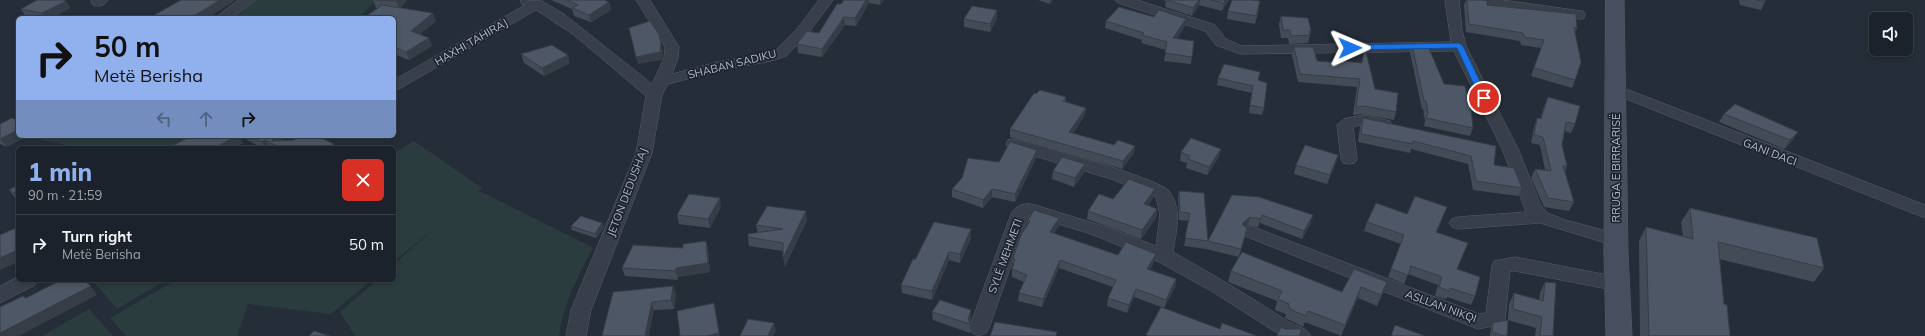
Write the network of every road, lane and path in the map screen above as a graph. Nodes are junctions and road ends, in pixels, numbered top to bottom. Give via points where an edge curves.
1 (248, 0) edge
2 (643, 0) edge
3 (826, 0) edge
4 (1123, 0) edge
5 (1452, 0) edge
6 (1473, 0) edge
7 (1615, 0) edge
8 (531, 2) edge
9 (1581, 15) dead end
10 (225, 16) edge
11 (1459, 46) junction
12 (396, 85) edge
13 (658, 88) junction
14 (1616, 90) junction
15 (1399, 128) edge
16 (1011, 143) edge
17 (1489, 146) edge
18 (1511, 151) junction
19 (1349, 159) dead end
20 (1925, 212) edge
21 (1542, 217) junction
22 (1458, 223) dead end
23 (1250, 232) dead end
24 (1616, 240) junction
25 (1163, 255) junction
26 (24, 282) edge
27 (1618, 284) junction
28 (0, 296) edge
29 (979, 328) dead end
30 (576, 336) edge
31 (1301, 336) edge
32 (1619, 336) edge

1 - 10 street
2 - 13 street, JETON DEDUSHAJ via 672,47 671,58
3 - 13 street, SHABAN SADIKU via 802,32 781,53 718,67
4 - 11 street via 1210,28 1221,42 1240,50
5 - 11 street
6 - 9 lane
7 - 14 street, RRUGA E BIRRARISË
8 - 12 street, HAXHI TAHIRAJ
8 - 13 street via 574,28 644,83
11 - 18 street
13 - 30 street, JETON DEDUSHAJ via 644,153 581,310
14 - 20 street, GANI DACI
14 - 24 street, RRUGA E BIRRARISË
15 - 19 street via 1361,120 1352,121 1345,126
16 - 25 street via 1161,192 1167,203 1168,225
17 - 18 street
18 - 21 street via 1533,209
21 - 22 street
21 - 24 street
23 - 27 street, ASLLAN NIKQI via 1478,322 1495,319 1500,266 1515,264
24 - 27 street, RRUGA E BIRRARISË
25 - 29 street, SYLË MEHMETI via 1097,230 1030,209 1023,211
25 - 31 street, SYLË MEHMETI via 1220,287 1285,330
26 - 28 street
27 - 32 street, RRUGA E BIRRARISË

